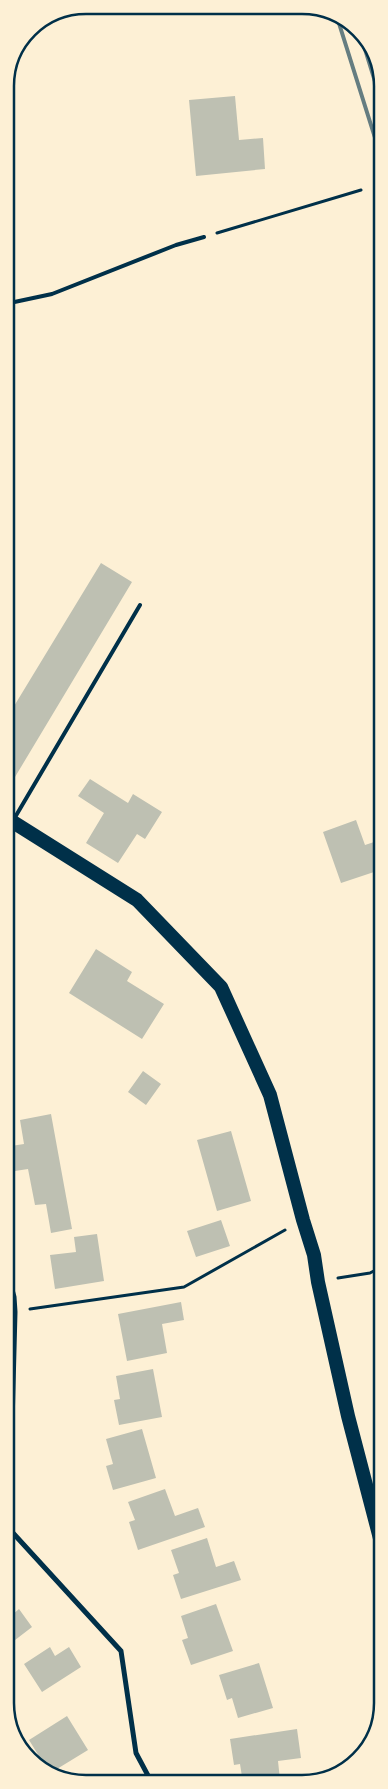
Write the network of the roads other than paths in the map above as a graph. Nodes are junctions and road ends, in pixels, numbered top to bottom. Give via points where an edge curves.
1 (204, 237) road end
2 (14, 302) edge
3 (140, 605) dead end
4 (14, 811) edge
5 (14, 822) edge
6 (14, 1298) edge
7 (14, 1350) edge
8 (374, 1516) edge
9 (14, 1534) edge
10 (148, 1775) edge

1 - 2 lane via 52,294
3 - 4 lane
5 - 8 highway via 136,900 222,986 270,1095 314,1255 348,1416
6 - 7 street
9 - 10 street via 121,1651 136,1753

